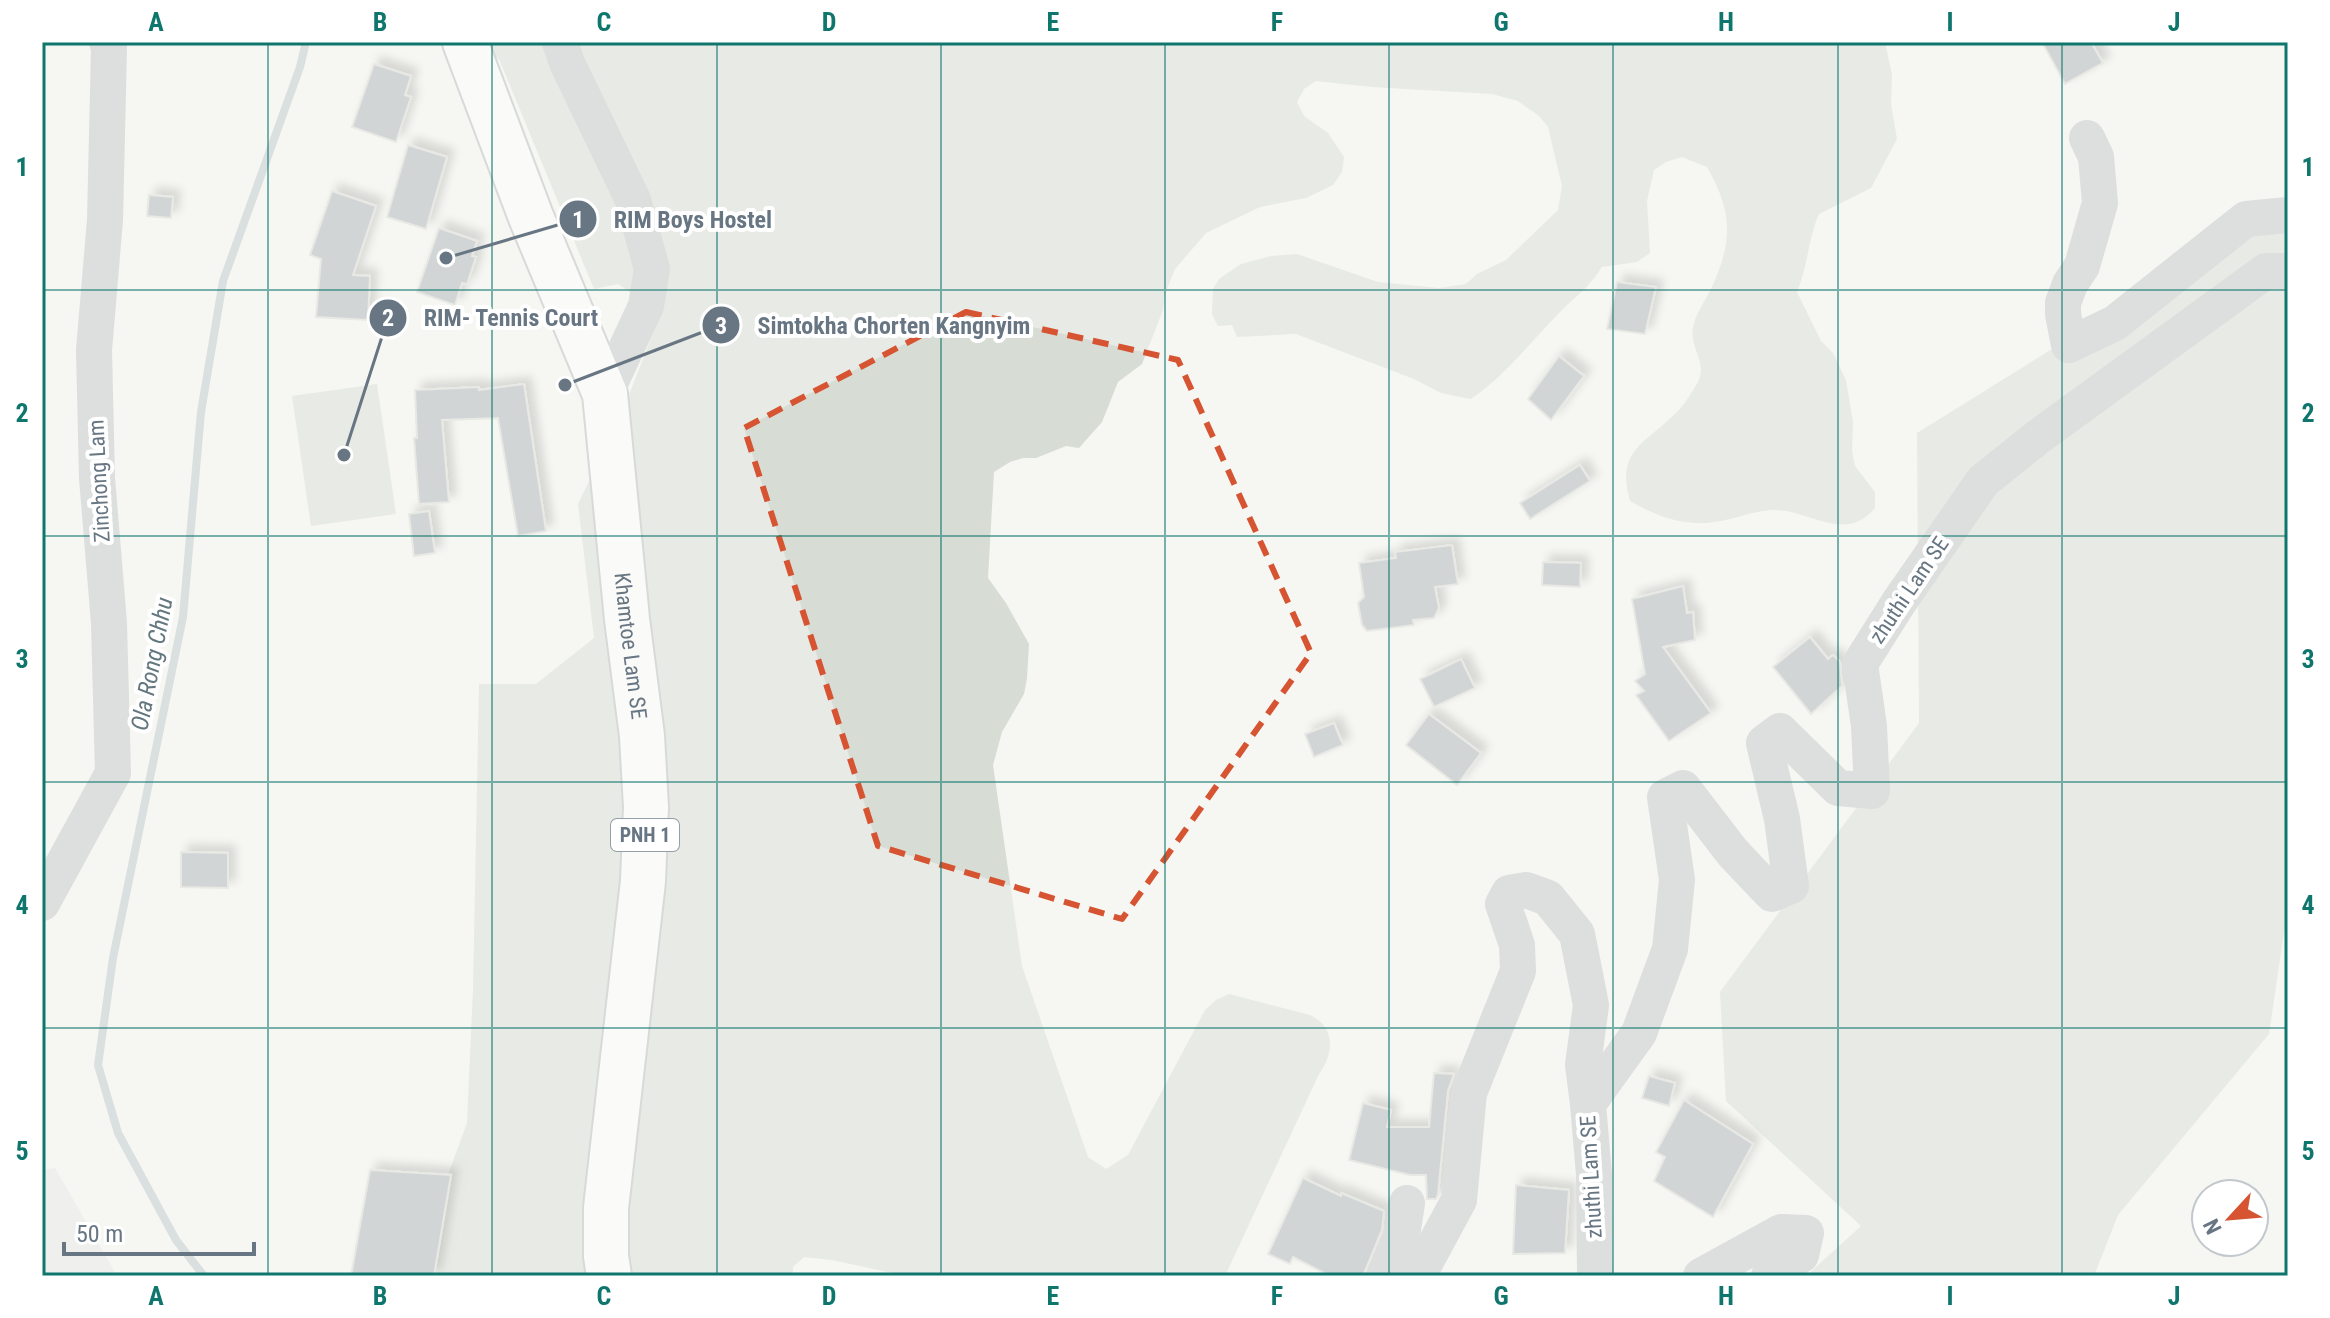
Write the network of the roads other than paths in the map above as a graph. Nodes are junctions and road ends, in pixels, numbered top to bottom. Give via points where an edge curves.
1 (107, 42) edge
2 (465, 42) edge
3 (560, 42) edge
4 (2087, 138) dead end
5 (2288, 215) edge
6 (2288, 271) edge
7 (605, 394) junction
8 (42, 903) edge
9 (1588, 1104) junction
10 (1407, 1203) dead end
11 (609, 1276) edge
12 (1384, 1276) edge
13 (1418, 1276) edge
14 (1595, 1276) edge
15 (1701, 1276) edge
16 (1769, 1276) edge

1 - 8 street, Zinchong Lam via 108,142 94,350 113,773
2 - 7 main road, Khamtoe Lam SE / PNH 1
3 - 7 street via 633,200 652,269 646,306
4 - 5 street via 2096,157 2100,203 2082,266 2063,303 2069,345 2115,323 2246,219
6 - 9 street, zhuthi Lam SE via 2266,271 1983,481 1860,664 1872,791 1838,788 1780,731 1764,743 1791,886 1772,894 1683,788 1665,797 1677,880 1670,949 1639,1033
7 - 11 main road, Khamtoe Lam SE / PNH 1 via 646,807 643,881 606,1208
9 - 13 street via 1583,1065 1591,1005 1577,934 1548,898 1526,890 1509,893 1503,904 1517,945 1518,971 1469,1093 1459,1200
9 - 14 street, zhuthi Lam SE
10 - 12 street via 1402,1236
15 - 16 street via 1781,1232 1806,1233 1801,1255

